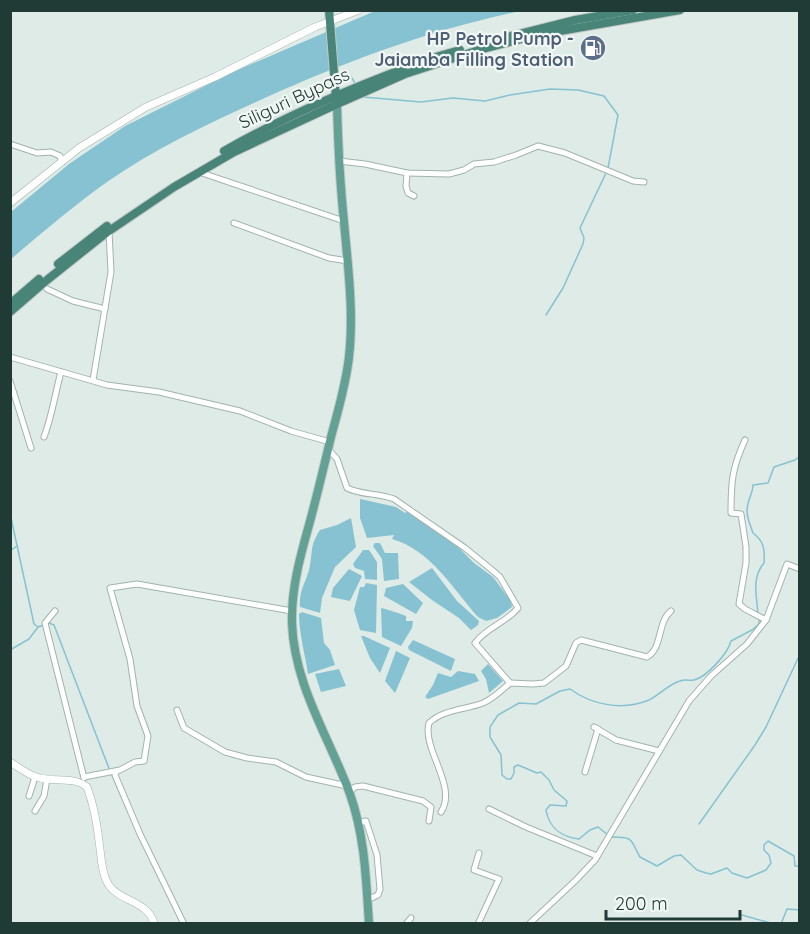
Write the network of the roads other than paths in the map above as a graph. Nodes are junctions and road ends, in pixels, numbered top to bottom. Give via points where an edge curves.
1 (329, 10) edge
2 (359, 10) edge
3 (633, 10) edge
4 (680, 10) edge
5 (330, 23) junction
6 (364, 88) junction
7 (336, 99) junction
8 (10, 143) edge
9 (339, 161) junction
10 (62, 162) junction
11 (199, 172) junction
12 (407, 173) junction
13 (644, 182) dead end
14 (414, 196) dead end
15 (10, 203) edge
16 (344, 221) junction
17 (234, 223) dead end
18 (109, 231) junction
19 (348, 261) junction
20 (47, 289) dead end
21 (10, 304) edge
22 (105, 309) junction
23 (10, 312) edge
24 (10, 357) edge
25 (61, 372) junction
26 (93, 380) junction
27 (10, 381) edge
28 (44, 437) dead end
29 (745, 440) dead end
30 (329, 445) junction
31 (31, 448) dead end
32 (800, 569) edge
33 (55, 611) dead end
34 (292, 611) junction
35 (671, 611) dead end
36 (764, 619) junction
37 (510, 683) junction
38 (177, 710) dead end
39 (659, 751) junction
40 (10, 762) edge
41 (116, 771) junction
42 (585, 772) dead end
43 (35, 777) junction
44 (84, 777) junction
45 (48, 779) junction
46 (87, 787) junction
47 (348, 789) junction
48 (29, 796) dead end
49 (489, 809) dead end
50 (35, 811) dead end
51 (441, 812) dead end
52 (429, 821) dead end
53 (479, 853) dead end
54 (597, 856) junction
55 (411, 918) dead end
56 (154, 924) edge
57 (184, 924) edge
58 (369, 924) edge
59 (406, 924) edge
60 (478, 924) edge
61 (529, 924) edge

1 - 5 highway
2 - 5 street
3 - 6 highway, Siliguri Bypass via 575,20 443,55
4 - 6 highway via 517,40
5 - 7 highway
5 - 10 street via 146,107
6 - 7 highway, Siliguri Bypass
7 - 9 main road
7 - 11 highway
7 - 21 highway, Siliguri Bypass via 251,135 140,203
8 - 10 street via 37,153 51,152 60,156
9 - 12 street
9 - 16 main road
10 - 15 street
11 - 16 street
11 - 18 highway
12 - 13 street via 449,174 538,146
12 - 14 street via 408,193
16 - 19 main road
17 - 19 street via 328,258
18 - 22 street via 111,272
18 - 23 highway
19 - 30 main road via 349,358
20 - 22 street
22 - 26 street
24 - 25 street
25 - 26 street
25 - 28 street
26 - 30 street via 240,411
27 - 31 street
29 - 36 street via 733,469 731,513 741,514 746,547 739,604
30 - 34 main road via 301,553
30 - 37 street via 347,488 394,499 500,577 518,608 488,629 475,644
32 - 36 street via 787,564
33 - 44 street via 45,625
34 - 41 street via 137,584 110,588 130,659 137,706 148,736 144,761
34 - 47 main road via 300,672
35 - 37 street via 653,654 647,657 581,640 566,666 544,683
36 - 39 street via 747,644 696,691
37 - 51 street via 489,700 451,711 429,723 428,733 444,785 446,800
38 - 47 street via 184,728 225,752 276,762 306,777
39 - 42 street via 616,740 596,728
39 - 54 street
40 - 43 street
41 - 44 street
41 - 57 street via 129,810
43 - 45 street
43 - 48 street
44 - 46 street
45 - 46 street via 63,779
45 - 50 street
46 - 56 street via 107,884 148,911
47 - 52 street via 363,786 423,801 431,807
47 - 58 main road via 366,871
49 - 54 street
53 - 60 street via 474,870 499,879
54 - 61 street
55 - 59 street

